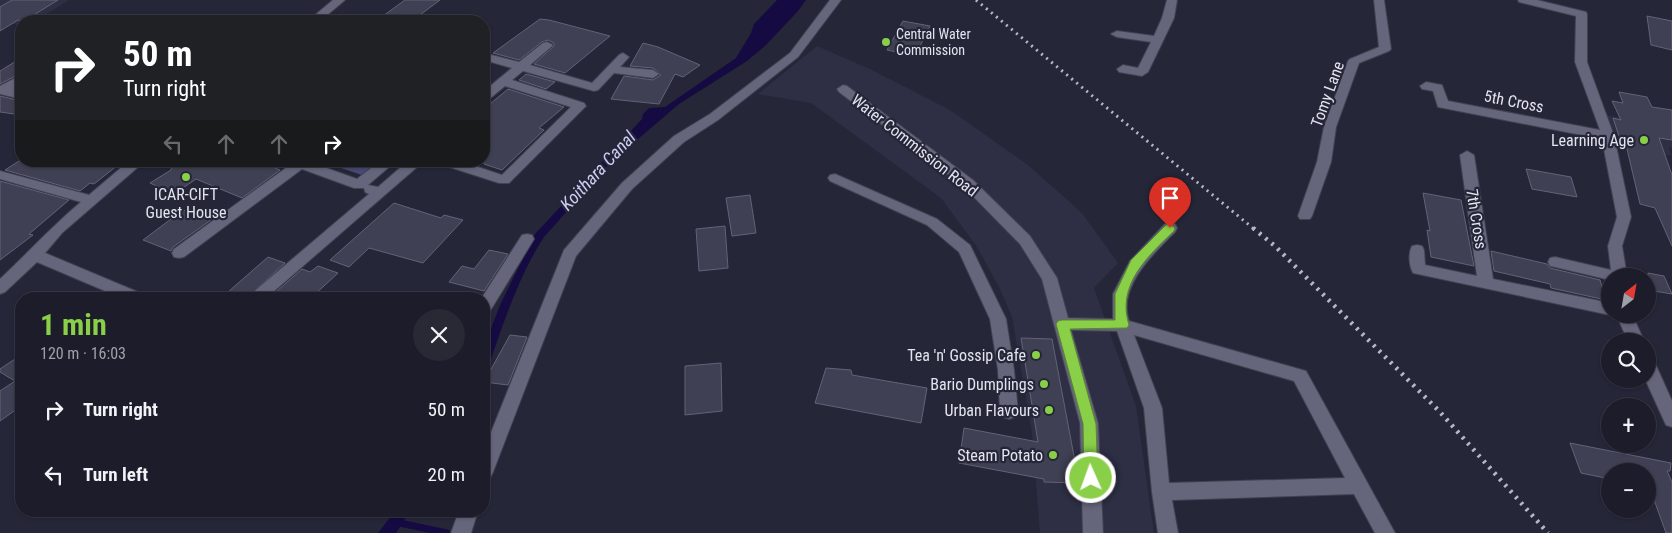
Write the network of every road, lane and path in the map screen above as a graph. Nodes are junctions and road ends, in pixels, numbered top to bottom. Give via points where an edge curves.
1 (340, 0) edge
2 (836, 0) edge
3 (1172, 0) edge
4 (1380, 0) edge
5 (1523, 0) edge
6 (321, 15) edge
7 (1117, 34) dead end
8 (1158, 40) junction
9 (547, 45) dead end
10 (490, 58) edge
11 (623, 58) dead end
12 (520, 67) junction
13 (1123, 68) dead end
14 (612, 70) junction
15 (653, 74) dead end
16 (503, 81) junction
17 (15, 82) edge
18 (1426, 86) dead end
19 (843, 89) dead end
20 (2, 90) edge
21 (490, 92) edge
22 (15, 93) edge
23 (1608, 136) junction
24 (1467, 155) dead end
25 (131, 167) edge
26 (291, 167) edge
27 (307, 167) edge
28 (382, 167) edge
29 (410, 167) edge
30 (464, 167) edge
31 (0, 176) edge
32 (835, 178) dead end
33 (359, 185) junction
34 (380, 192) junction
35 (92, 200) junction
36 (1305, 216) dead end
37 (1170, 228) dead end
38 (527, 239) dead end
39 (1417, 250) dead end
40 (179, 253) dead end
41 (35, 255) junction
42 (1555, 262) dead end
43 (1619, 268) edge
44 (1601, 273) edge
45 (1486, 284) junction
46 (0, 288) edge
47 (123, 292) edge
48 (263, 292) edge
49 (490, 298) edge
50 (1601, 306) edge
51 (1062, 324) junction
52 (1122, 325) junction
53 (1656, 381) edge
54 (1667, 401) edge
55 (1009, 412) dead end
56 (1672, 420) edge
57 (490, 457) edge
58 (1359, 486) junction
59 (1161, 492) junction
60 (467, 517) edge
61 (460, 533) edge
62 (1093, 533) edge
63 (1168, 533) edge
64 (1385, 533) edge

1 - 6 street
2 - 57 street via 794,55 679,139 627,186 569,254
3 - 8 street
4 - 36 street, Tomy Lane via 1385,49 1354,61 1330,127 1324,162
5 - 23 street via 1582,14 1581,62
7 - 8 street
8 - 13 street via 1142,72
9 - 12 street
10 - 12 street
11 - 14 street
12 - 14 street via 594,87
12 - 16 street
14 - 15 street
16 - 21 street
16 - 30 street via 580,106 504,180
17 - 20 street
18 - 23 street, 5th Cross via 1438,88 1442,104
19 - 51 street, Water Commission Road via 968,183 1025,240 1049,278
20 - 22 street
23 - 43 street via 1624,217 1615,246
24 - 45 street, 7th Cross
25 - 35 street
26 - 40 street
27 - 33 street
28 - 33 street
29 - 34 street
31 - 35 street
32 - 55 street via 932,222 965,249 998,319
33 - 34 street
34 - 48 street
35 - 41 street via 58,229
37 - 52 street via 1137,260 1121,294
38 - 49 street
39 - 45 street via 1418,269
41 - 46 street
41 - 47 street
42 - 44 street
45 - 50 street
51 - 52 street
51 - 62 street, Water Commission Road via 1089,424
52 - 58 street via 1300,376
52 - 59 street via 1153,408
53 - 54 street
54 - 56 street
58 - 59 street
58 - 64 street
59 - 63 street
60 - 61 street

